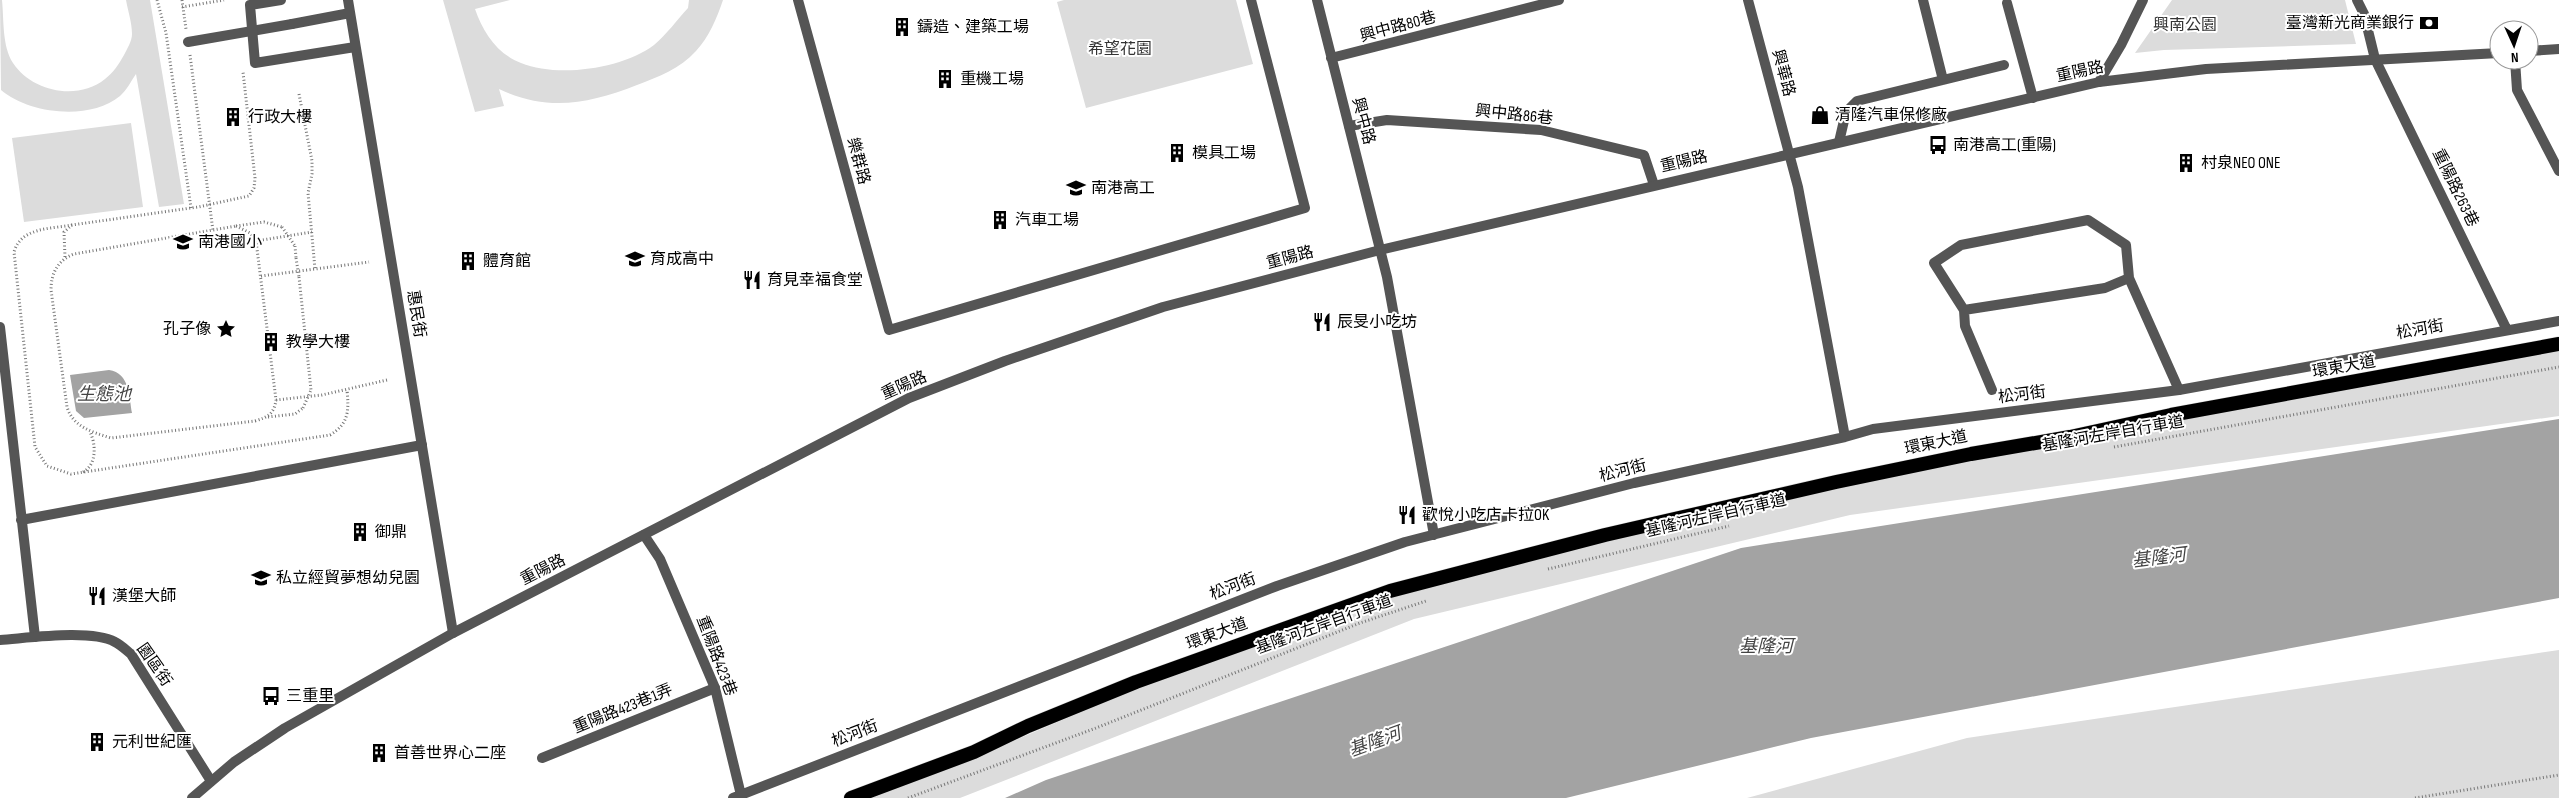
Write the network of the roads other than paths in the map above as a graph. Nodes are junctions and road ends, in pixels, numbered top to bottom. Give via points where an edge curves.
1 (281, 0) edge
2 (348, 0) edge
3 (798, 0) edge
4 (1251, 0) edge
5 (1317, 0) edge
6 (1559, 0) edge
7 (1748, 0) edge
8 (1923, 0) edge
9 (2143, 0) edge
10 (2357, 0) edge
11 (2007, 3) dead end
12 (350, 13) junction
13 (252, 31) junction
14 (188, 42) dead end
15 (355, 47) junction
16 (2559, 49) edge
17 (2539, 50) edge
18 (2489, 53) edge
19 (1331, 58) junction
20 (2375, 59) junction
21 (2004, 65) dead end
22 (2516, 70) edge
23 (1943, 80) junction
24 (2099, 82) junction
25 (2033, 98) junction
26 (1348, 126) junction
27 (1839, 142) junction
28 (1790, 153) junction
29 (2559, 171) edge
30 (1654, 185) junction
31 (1380, 250) junction
32 (2129, 278) junction
33 (1964, 310) junction
34 (2559, 321) edge
35 (0, 327) edge
36 (2508, 330) junction
37 (2559, 345) edge
38 (1992, 390) dead end
39 (2179, 390) junction
40 (1845, 438) junction
41 (422, 446) junction
42 (21, 520) junction
43 (644, 535) junction
44 (1434, 535) junction
45 (454, 633) junction
46 (36, 637) junction
47 (0, 640) edge
48 (715, 688) junction
49 (542, 758) dead end
50 (210, 781) junction
51 (737, 796) edge
52 (192, 798) edge
53 (851, 798) edge
54 (855, 798) edge

1 - 13 street via 250,5
2 - 12 street, 惠民街
3 - 4 street, 樂群路 via 889,330 1305,208
5 - 19 street, 興中路
6 - 19 street, 興中路80巷
7 - 28 street, 興華路
8 - 23 street
9 - 24 street
10 - 20 street, 重陽路263巷 via 2364,14
11 - 25 street
12 - 13 street
12 - 15 street, 惠民街
13 - 14 street
13 - 15 street via 255,63
15 - 41 street, 惠民街
16 - 17 street
18 - 20 street, 重陽路
19 - 26 street, 興中路
20 - 24 street, 重陽路 via 2206,70
20 - 36 street, 重陽路263巷
21 - 23 street
22 - 29 street via 2517,90
23 - 27 street via 1857,102 1846,112
24 - 25 street, 重陽路
25 - 27 street, 重陽路
26 - 30 street, 興中路86巷 via 1387,120 1541,130 1644,155
26 - 31 street, 興中路
27 - 28 street, 重陽路
28 - 30 street, 重陽路
28 - 40 street, 興華路
30 - 31 street, 重陽路
31 - 43 street, 重陽路 via 1163,307 909,398
31 - 44 street, 興中路
32 - 33 street via 2105,288
32 - 33 street via 2126,244 2088,220 1960,245 1934,263
32 - 39 street
33 - 38 street via 1965,326
34 - 36 street, 松河街
35 - 42 street
36 - 39 street, 松河街
37 - 53 highway, 環東大道 via 2171,415 1836,482 1605,535 1390,591 1136,682 974,752
37 - 54 highway, 環東大道 via 1969,453 1482,566 1337,610 1253,640
39 - 40 street, 松河街 via 1873,429
40 - 44 street, 松河街 via 1634,483
41 - 42 street
41 - 45 street, 惠民街
42 - 46 street
43 - 45 street, 重陽路
43 - 48 street, 重陽路423巷 via 660,559
44 - 51 street, 松河街 via 1277,586
45 - 50 street, 重陽路 via 285,728
46 - 47 street, 園區街
46 - 50 street, 園區街 via 106,639 116,642 131,654
48 - 49 street, 重陽路423巷1弄
48 - 51 street, 重陽路423巷
50 - 52 street, 重陽路

